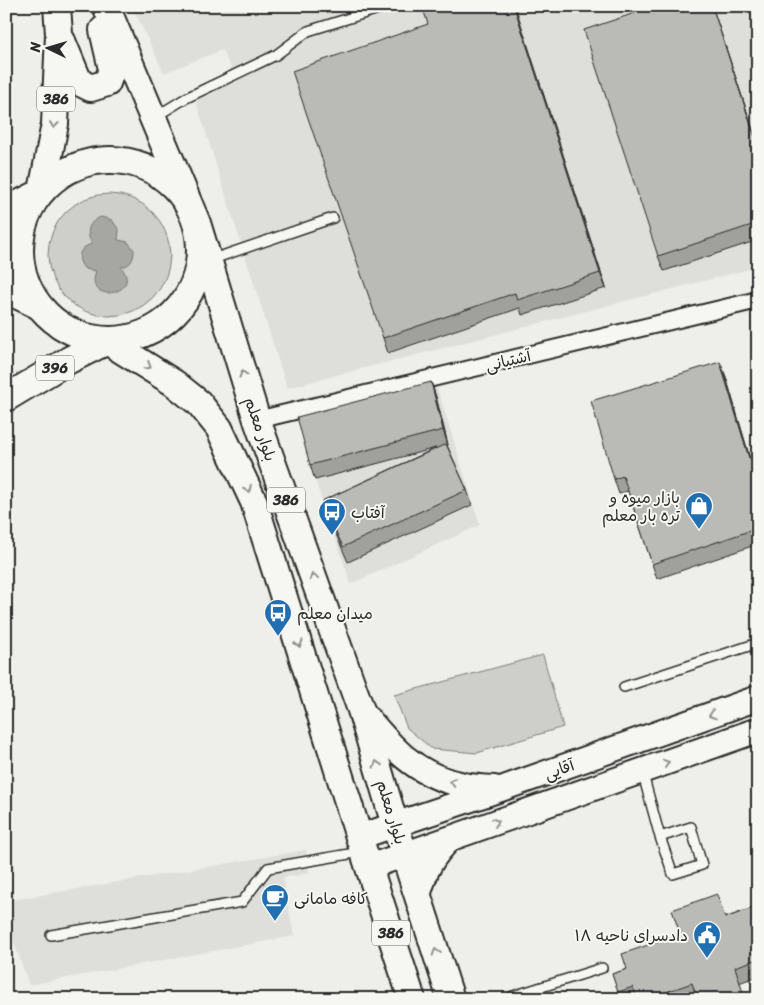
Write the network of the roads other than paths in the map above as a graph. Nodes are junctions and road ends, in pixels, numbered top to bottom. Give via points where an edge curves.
1 (57, 6) edge
2 (98, 6) edge
3 (106, 6) edge
4 (388, 6) edge
5 (59, 34) junction
6 (153, 118) junction
7 (42, 191) junction
8 (6, 209) edge
9 (333, 218) dead end
10 (197, 222) junction
11 (20, 259) junction
12 (208, 261) junction
13 (6, 290) edge
14 (758, 300) edge
15 (41, 308) junction
16 (107, 341) junction
17 (6, 398) edge
18 (258, 420) junction
19 (758, 643) edge
20 (624, 687) dead end
21 (758, 698) edge
22 (361, 710) junction
23 (758, 730) edge
24 (642, 771) junction
25 (501, 789) junction
26 (395, 824) junction
27 (660, 837) junction
28 (450, 839) junction
29 (364, 852) junction
30 (405, 854) junction
31 (418, 896) junction
32 (51, 935) dead end
33 (602, 968) dead end
34 (412, 999) edge
35 (451, 999) edge
36 (513, 999) edge

1 - 5 main road, 386
2 - 5 main road via 112,69 107,83 91,88 79,82
3 - 6 main road, بلوار معلم / 386
4 - 6 lane via 308,31 276,55 186,98
5 -> 7 main road, 386 via 55,124
6 - 10 main road, بلوار معلم / 386
7 - 8 main road
7 - 10 main road via 60,175 81,164 104,159 128,161 151,169 171,182
7 - 11 main road via 28,211 21,235
9 - 12 lane
10 - 12 main road, بلوار معلم / 386
10 - 16 main road via 201,251 196,280 182,305 161,325 135,338
11 - 13 main road
11 - 15 main road via 26,285
18 -> 12 main road, بلوار معلم / 386
13 - 15 main road
14 - 18 street, آشتیانی
15 - 16 main road via 59,325 82,336
16 - 17 main road, 396
16 -> 29 main road, بلوار معلم / 386 via 174,383 199,403 219,428 254,502
22 -> 18 main road, بلوار معلم / 386
19 - 20 lane
21 -> 25 main road, آقایی
25 -> 22 main road via 460,785 426,773 407,760
26 -> 22 main road, بلوار معلم / 386
24 -> 23 main road, آقایی
24 - 27 lane
28 -> 24 main road, آقایی
25 - 26 main road, آقایی
26 - 29 main road, آقایی
26 - 30 main road, بلوار معلم / 386
27 - 27 lane via 672,874 702,864 692,827
28 - 30 main road, آقایی
28 - 31 main road via 426,868
29 - 30 main road, آقایی
29 - 32 lane via 268,868 242,902
29 - 34 main road, بلوار معلم / 386
30 - 31 main road, بلوار معلم / 386
35 -> 31 main road, بلوار معلم / 386
33 - 36 lane via 513,996

